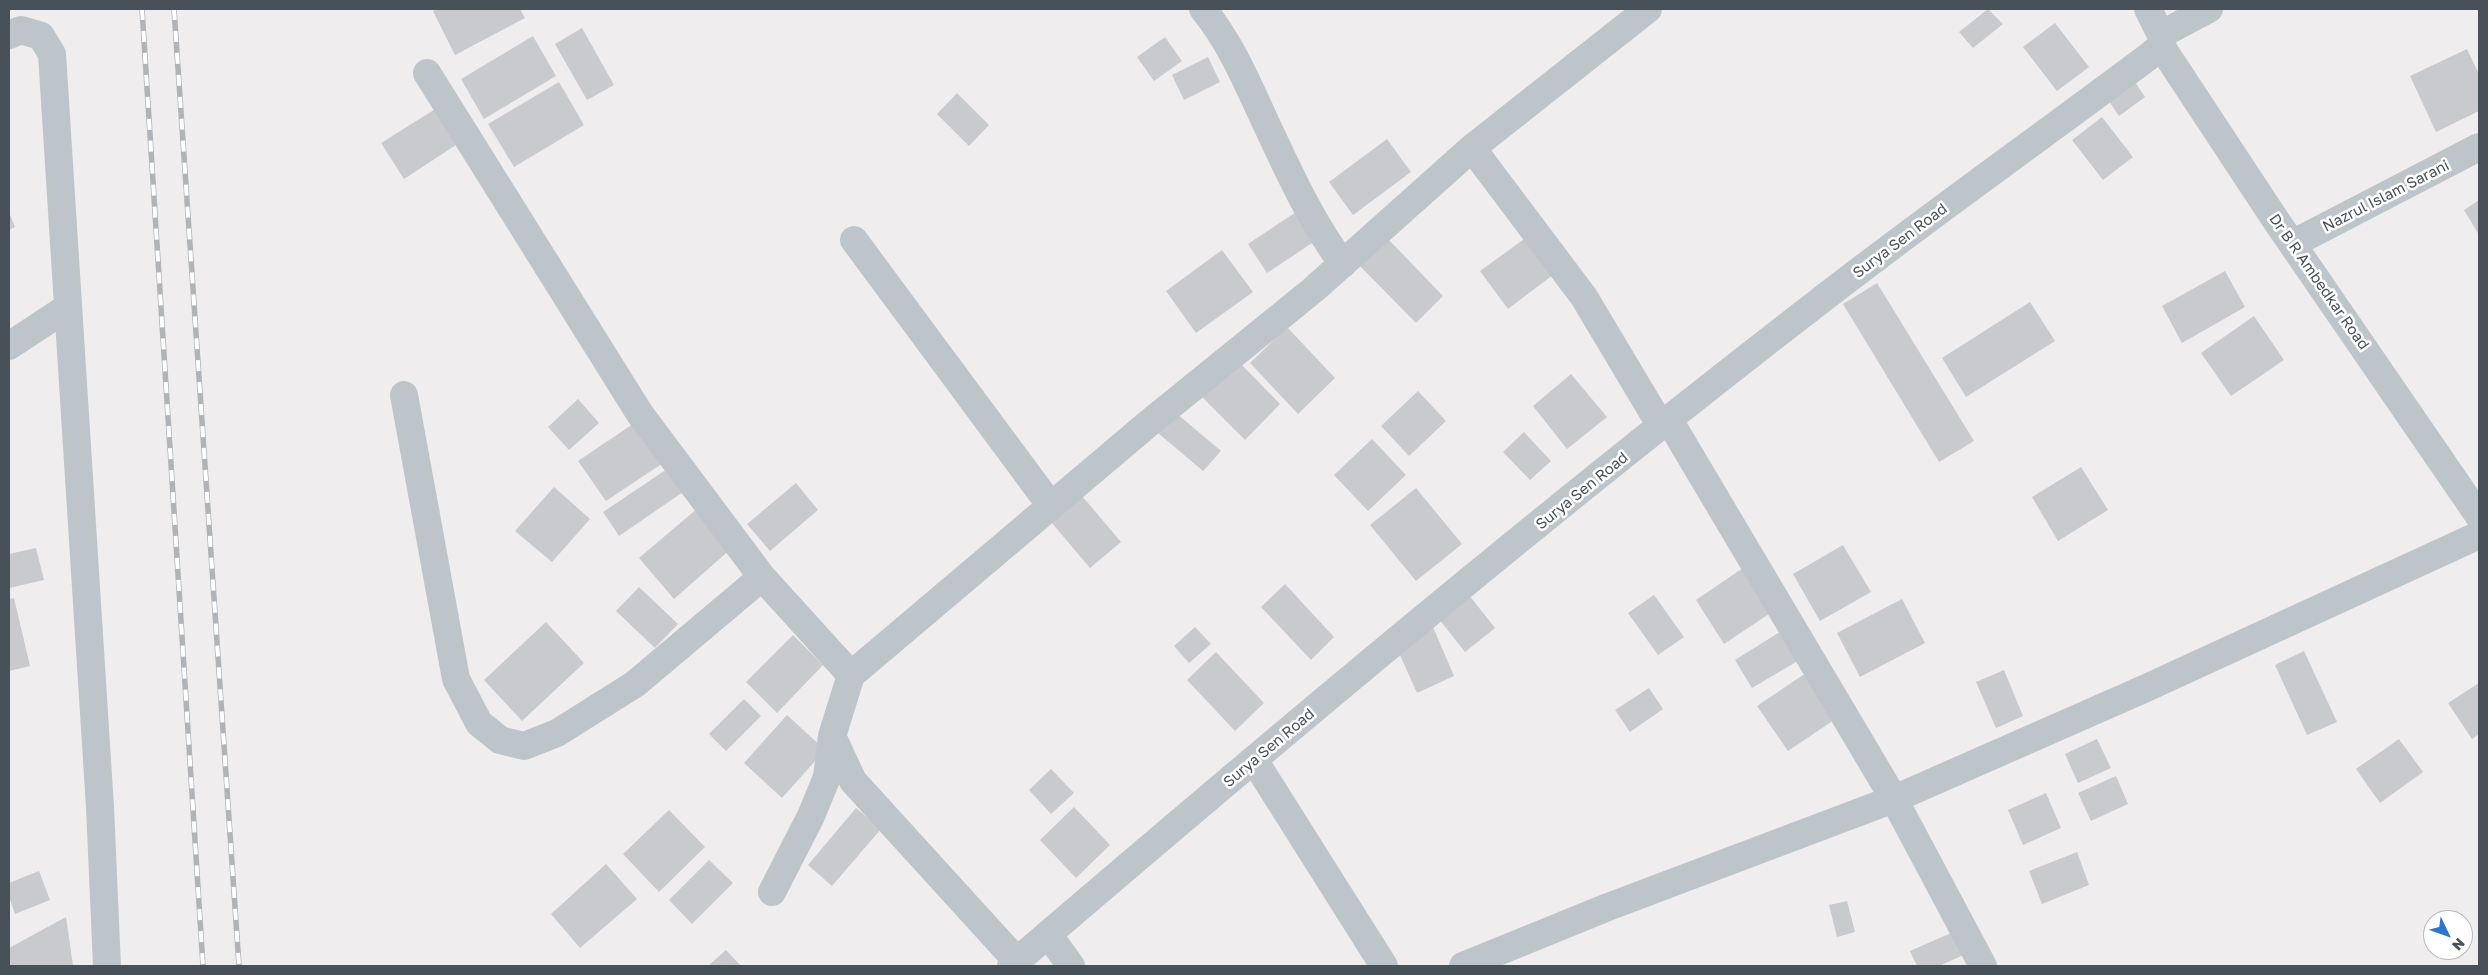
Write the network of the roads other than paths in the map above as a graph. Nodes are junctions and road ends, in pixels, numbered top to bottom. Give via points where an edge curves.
1 (1203, 9) edge
2 (1648, 9) edge
3 (2148, 9) edge
4 (2209, 9) edge
5 (9, 35) edge
6 (2162, 40) junction
7 (428, 73) dead end
8 (2479, 147) edge
9 (1472, 148) junction
10 (854, 240) dead end
11 (2292, 244) junction
12 (1342, 264) junction
13 (68, 307) junction
14 (9, 346) edge
15 (404, 395) dead end
16 (1665, 423) junction
17 (1051, 506) junction
18 (2479, 516) edge
19 (2479, 535) edge
20 (762, 577) junction
21 (851, 675) junction
22 (832, 736) junction
23 (1254, 760) junction
24 (1894, 799) junction
25 (772, 892) dead end
26 (1048, 934) junction
27 (1014, 964) edge
28 (107, 966) edge
29 (1071, 966) edge
30 (1384, 966) edge
31 (1463, 966) edge
32 (1983, 966) edge

1 - 12 street via 1232,50 1284,161
2 - 9 street
3 - 6 street
4 - 6 street, Surya Sen Road
5 - 13 street via 21,30 41,36 52,54
6 - 11 street, Dr B R Ambedkar Road
6 - 16 street, Surya Sen Road
7 - 20 street via 640,414
8 - 11 street, Nazrul Islam Sarani
9 - 12 street
9 - 16 street via 1584,297
10 - 17 street
11 - 18 street, Dr B R Ambedkar Road
12 - 17 street
13 - 14 street
13 - 28 street
15 - 20 street via 456,679 478,723 500,740 524,746 557,733 635,684
16 - 23 street, Surya Sen Road
16 - 24 street
17 - 21 street
19 - 24 street via 2144,689
20 - 21 street
21 - 22 street
22 - 25 street via 827,776 811,816
22 - 27 street via 853,781
23 - 26 street, Surya Sen Road
23 - 30 street
24 - 31 street via 1608,907
24 - 32 street
26 - 27 street, Surya Sen Road
26 - 29 street

